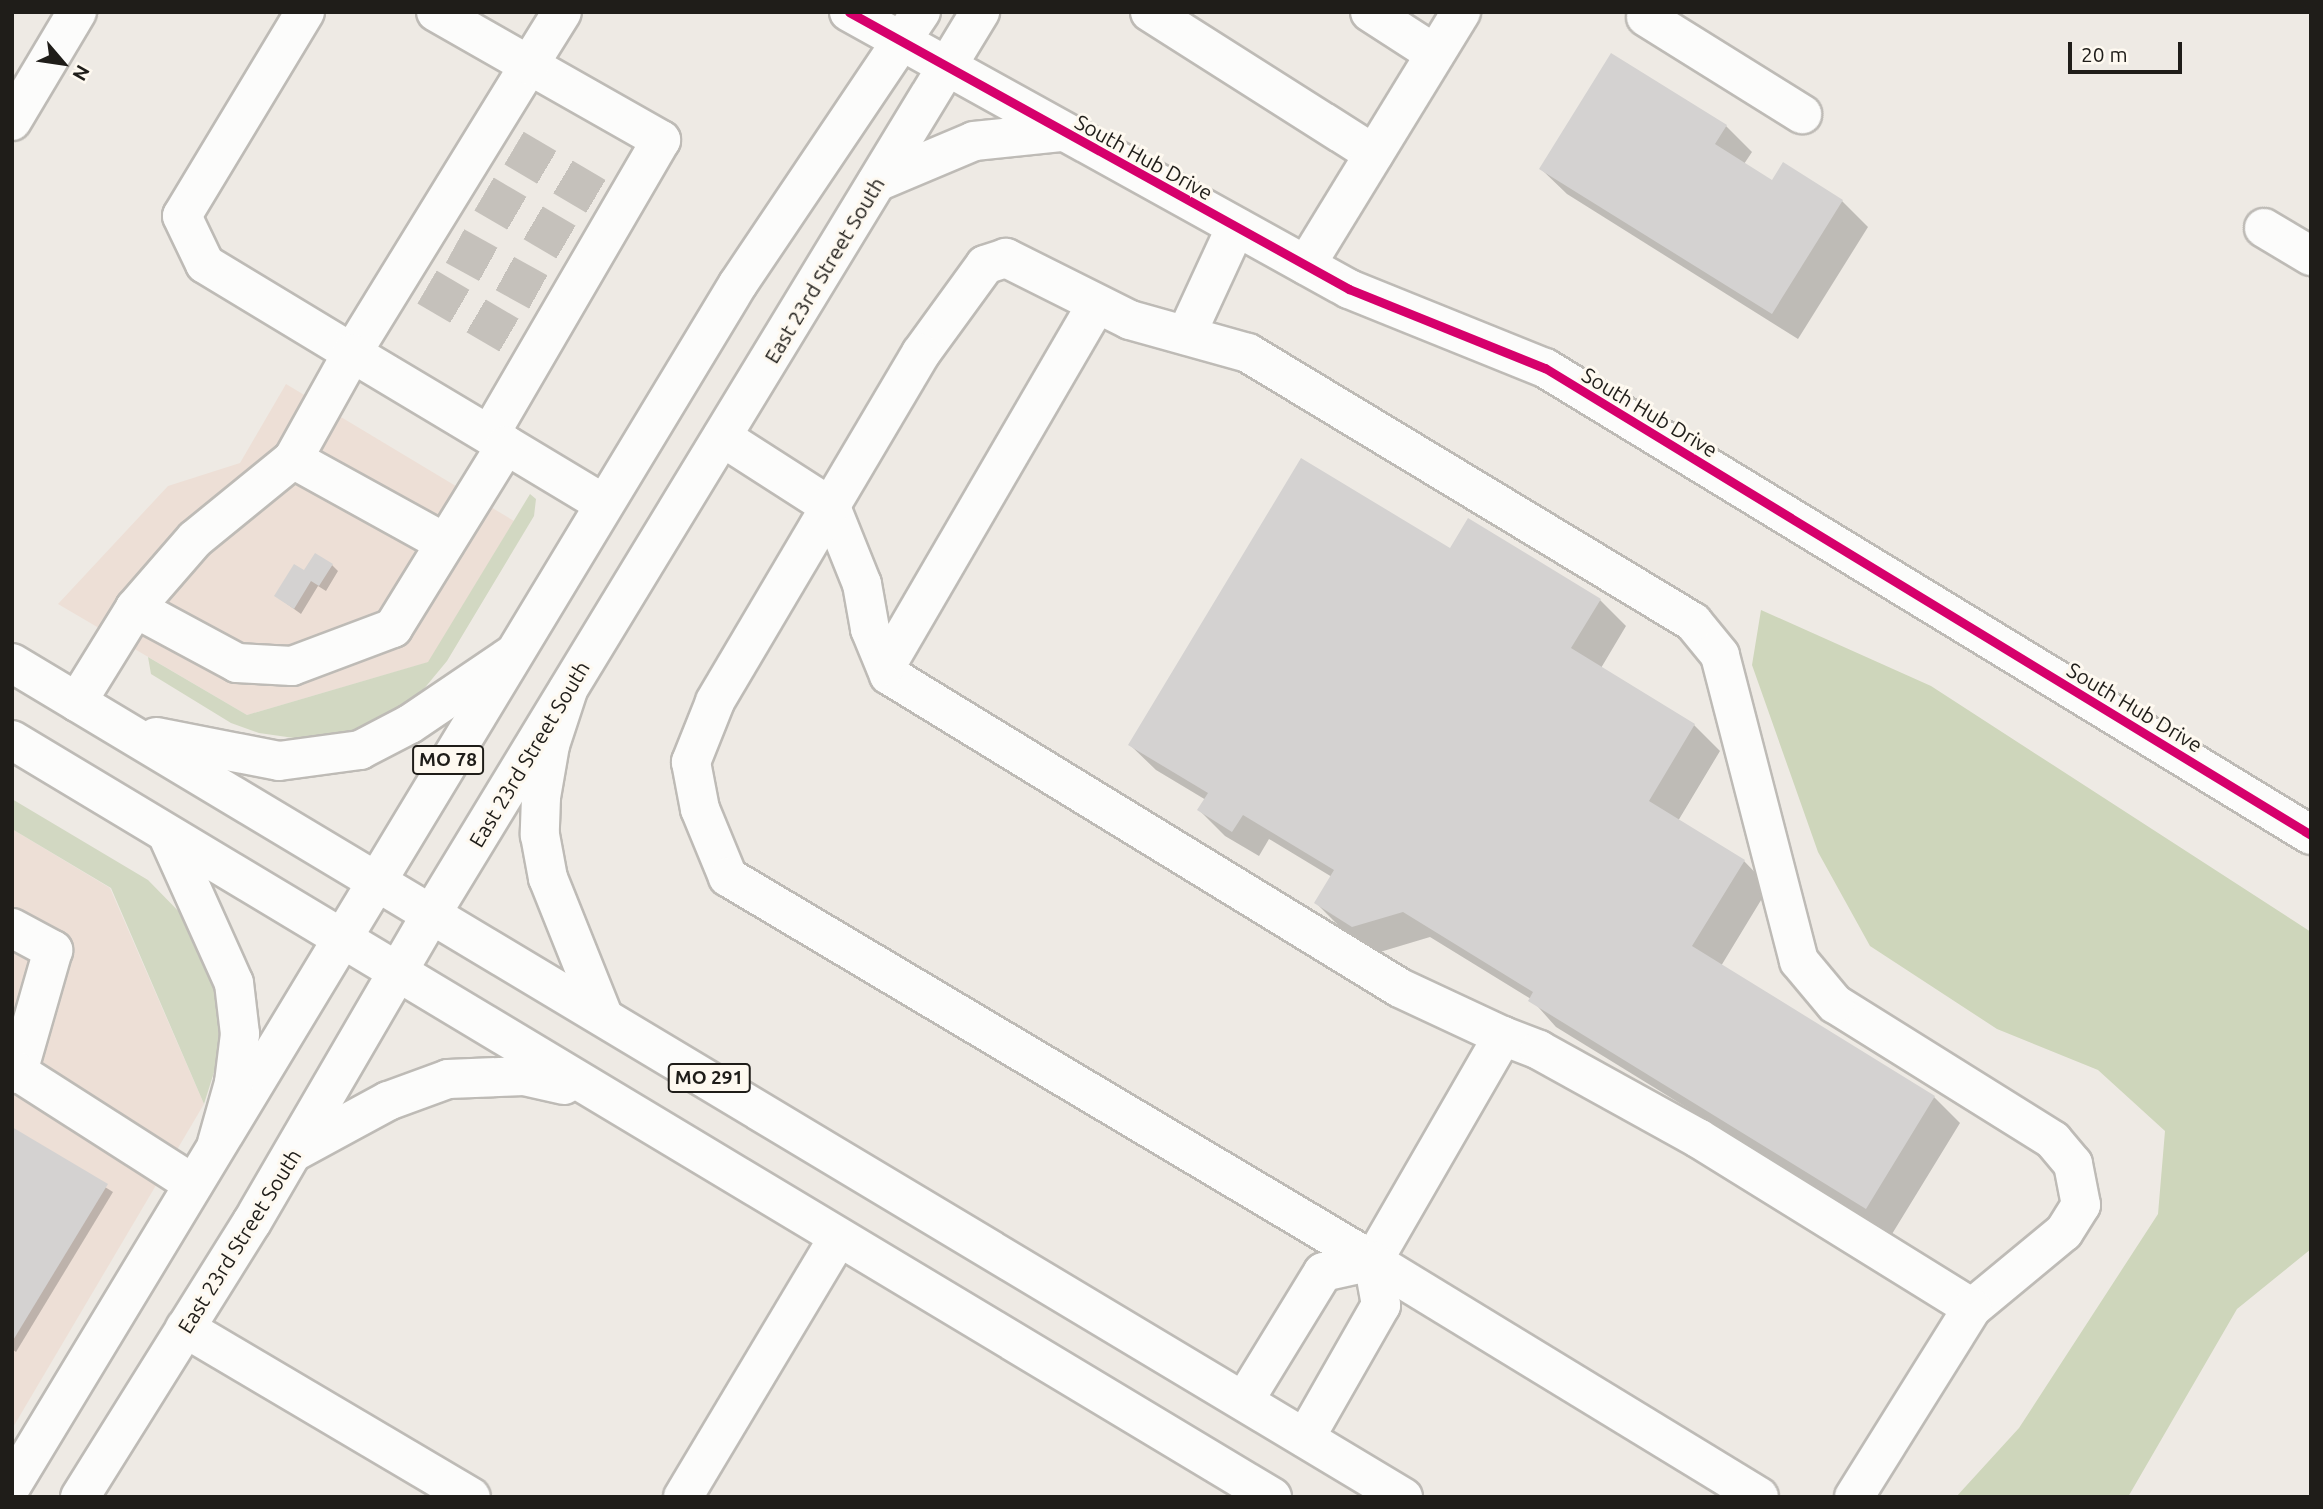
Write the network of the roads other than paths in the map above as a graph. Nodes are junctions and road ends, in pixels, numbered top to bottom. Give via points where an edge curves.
1 (76, 12) edge
2 (305, 12) edge
3 (436, 12) edge
4 (562, 12) edge
5 (849, 12) edge
6 (921, 12) edge
7 (980, 12) edge
8 (1150, 12) edge
9 (1370, 12) edge
10 (1461, 12) edge
11 (1646, 17) dead end
12 (901, 44) junction
13 (1435, 54) junction
14 (529, 65) junction
15 (946, 68) junction
16 (1802, 114) dead end
17 (12, 121) edge
18 (1061, 132) junction
19 (1374, 154) junction
20 (877, 182) junction
21 (1236, 228) junction
22 (2264, 228) dead end
23 (2311, 257) edge
24 (1306, 265) junction
25 (1097, 305) junction
26 (1186, 335) junction
27 (352, 353) junction
28 (722, 437) junction
29 (498, 440) junction
30 (293, 459) junction
31 (604, 504) junction
32 (831, 507) junction
33 (445, 543) junction
34 (135, 608) junction
35 (512, 655) junction
36 (12, 663) edge
37 (886, 666) junction
38 (568, 690) junction
39 (77, 702) junction
40 (115, 726) junction
41 (12, 740) edge
42 (167, 834) junction
43 (2311, 835) edge
44 (373, 882) junction
45 (432, 913) junction
46 (12, 928) edge
47 (340, 939) junction
48 (395, 974) junction
49 (602, 1013) junction
50 (1503, 1036) junction
51 (15, 1073) edge
52 (590, 1090) junction
53 (217, 1143) junction
54 (294, 1152) junction
55 (193, 1184) junction
56 (838, 1238) junction
57 (1373, 1261) junction
58 (1972, 1308) junction
59 (185, 1328) junction
60 (1244, 1401) junction
61 (1305, 1438) junction
62 (12, 1485) edge
63 (79, 1497) edge
64 (471, 1497) edge
65 (683, 1497) edge
66 (1272, 1497) edge
67 (1403, 1497) edge
68 (1759, 1497) edge
69 (1854, 1497) edge

1 - 17 main road
2 - 27 main road via 182,216 205,264
3 - 14 main road
4 - 14 main road
5 - 12 main road, South Hub Drive
6 - 12 main road, MO 78
7 - 15 main road, East 23rd Street South / MO 78
8 - 19 main road
9 - 13 main road
10 - 13 main road
11 - 16 main road
12 - 15 main road, South Hub Drive
12 - 31 main road, MO 78 via 738,284
13 - 19 main road
14 - 27 main road via 501,140 441,238 414,280
14 - 29 main road via 660,140 611,205 525,345
15 - 18 main road, South Hub Drive
15 - 20 main road, East 23rd Street South / MO 78
18 - 20 main road via 974,141
18 - 21 main road, South Hub Drive
19 - 24 main road
20 - 28 main road, East 23rd Street South / MO 78
21 - 24 main road, South Hub Drive
21 - 26 main road
22 - 23 main road
24 - 43 main road, South Hub Drive via 1349,289 1545,368
25 - 26 main road
25 - 32 main road via 1006,258 985,265 921,353
25 - 37 main road
26 - 58 main road via 1248,353 1693,622 1720,655 1799,961 1835,1003 2053,1140 2073,1164 2081,1205 2064,1232
27 - 29 main road
27 - 30 main road
28 - 32 main road
28 - 38 main road, East 23rd Street South / MO 78
29 - 31 main road
29 - 33 main road
30 - 33 main road
30 - 34 main road via 195,539
31 - 35 main road, MO 78
32 - 37 main road via 862,584 870,629
32 - 57 main road via 716,702 691,762 700,809 727,877
33 - 34 main road via 393,628 292,666 237,663
34 - 39 main road
35 - 40 main road via 410,724 360,750 316,759 279,761 192,747
35 - 44 main road, MO 78
36 - 39 main road, MO 291
37 - 50 main road via 890,674 1400,988
38 - 45 main road, East 23rd Street South / MO 78
38 - 49 main road via 550,746 540,835 548,878
39 - 40 main road, MO 291
40 - 44 main road, MO 291
41 - 42 main road
42 - 47 main road
42 - 53 main road via 234,983 240,1034 234,1083
44 - 45 main road, MO 291
44 - 47 main road, MO 78
45 - 48 main road, East 23rd Street South / MO 78
45 - 49 main road, MO 291
46 - 51 main road via 53,950
47 - 48 main road
47 - 53 main road, MO 78
48 - 52 main road
48 - 54 main road, East 23rd Street South / MO 78
49 - 60 main road, MO 291
50 - 57 main road
50 - 58 main road via 1539,1050 1698,1138
51 - 55 main road
52 - 54 main road via 524,1076 448,1079 388,1101
52 - 56 main road
53 - 55 main road, MO 78
54 - 59 main road, East 23rd Street South / MO 78
55 - 62 main road, MO 78
56 - 65 main road
56 - 66 main road
57 - 60 main road via 1323,1272
57 - 61 main road via 1381,1305
57 - 68 main road
58 - 69 main road
59 - 63 main road, East 23rd Street South / MO 78
59 - 64 main road
60 - 61 main road, MO 291
61 - 67 main road, MO 291

